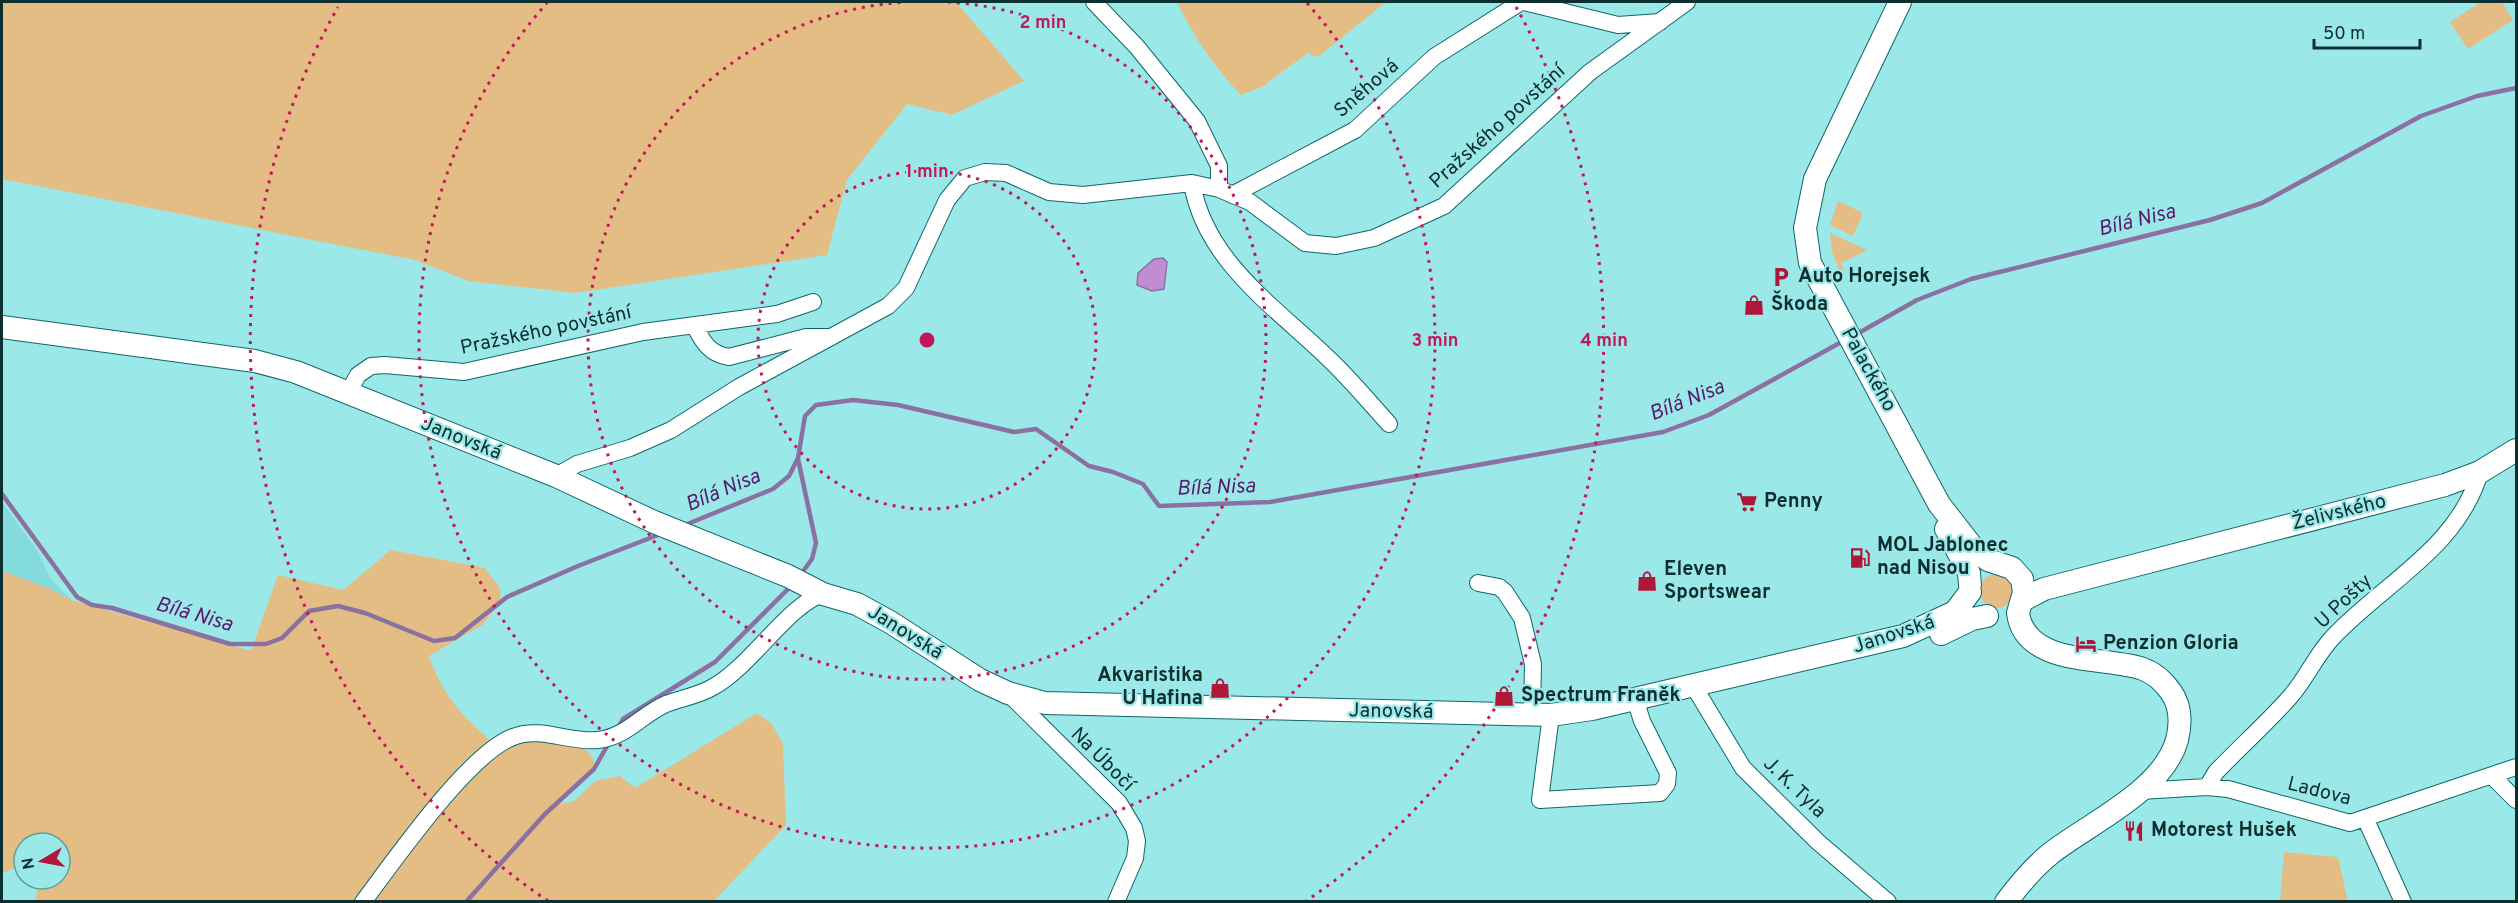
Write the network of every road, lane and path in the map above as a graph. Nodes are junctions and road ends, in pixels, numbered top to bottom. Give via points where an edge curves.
1 (1094, 2) edge
2 (1522, 2) edge
3 (1687, 2) edge
4 (1900, 2) edge
5 (1661, 22) junction
6 (1192, 183) junction
7 (1226, 192) junction
8 (813, 302) dead end
9 (694, 325) junction
10 (2, 327) edge
11 (833, 337) junction
12 (348, 393) junction
13 (1389, 424) dead end
14 (2517, 450) edge
15 (2480, 472) junction
16 (555, 476) junction
17 (1939, 504) junction
18 (2155, 560) junction
19 (2008, 568) junction
20 (1478, 583) dead end
21 (1970, 589) junction
22 (817, 591) junction
23 (2022, 602) junction
24 (1990, 617) junction
25 (1842, 651) junction
26 (2078, 658) junction
27 (1693, 685) junction
28 (1008, 693) junction
29 (1635, 699) junction
30 (1541, 715) junction
31 (2517, 767) edge
32 (2492, 776) junction
33 (2206, 787) junction
34 (2140, 791) junction
35 (2517, 800) edge
36 (2366, 820) junction
37 (363, 902) edge
38 (1116, 902) edge
39 (1888, 902) edge
40 (2006, 902) edge
41 (2403, 902) edge

1 - 7 street via 1137,47 1197,121 1219,166
2 - 5 street via 1618,25
2 - 7 street, Sněhová via 1434,57 1355,130
3 - 5 street, Pražského povstání
4 - 17 street, Palackého via 1815,179 1806,218 1806,245 1810,263
5 - 7 street, Pražského povstání via 1590,72 1444,206 1374,238 1336,246 1305,243 1250,202
6 - 7 street, Pražského povstání
6 - 11 street, Pražského povstání via 1083,195 1049,192 1006,173 985,172 965,178 947,200 906,288 888,306
6 - 13 street via 1208,233 1225,258 1258,295 1331,361
8 - 9 street, Pražského povstání via 777,314
9 - 11 street, Pražského povstání via 704,344 717,355 729,357 806,337
9 - 12 street, Pražského povstání via 643,332 464,372 371,366 358,375
10 - 12 street, Janovská via 255,361
11 - 16 street, Pražského povstání via 739,387 671,430 577,464
12 - 16 street, Janovská
14 - 15 street, Želivského
15 - 18 street, Želivského via 2445,485
15 - 33 street, U Pošty via 2473,496 2458,521 2411,570 2332,638 2291,696
16 - 22 street, Janovská
17 - 19 street, Palackého via 1974,549
17 - 21 street, Palackého via 1948,536 1969,573
18 - 19 street, Želivského via 2063,573
18 - 23 street, Želivského via 2044,589
19 - 21 street via 1984,567
19 - 23 street via 2024,585
20 - 30 street via 1499,587 1522,618
21 - 24 street via 1975,607
21 - 25 street, Janovská via 1955,612 1924,628
22 - 28 street, Janovská via 857,604 980,680
22 - 37 street via 750,660 713,687 664,705 620,735 590,741 540,733 511,738 490,751 407,844
23 - 24 street via 2011,615
23 - 26 street via 2019,618 2032,640 2052,652
24 - 25 street, Janovská via 1976,618 1918,643
24 - 26 street via 2000,621 2030,652
25 - 27 street, Janovská
26 - 34 street via 2145,670 2164,683 2177,700 2180,717 2176,743 2163,766
27 - 29 street, Janovská
27 - 39 street, J. K. Tyla via 1743,768 1818,842
28 - 30 street, Janovská via 1045,703
28 - 38 street, Na Úbočí via 1119,803 1134,828 1135,858
29 - 30 street, Janovská
29 - 30 street via 1668,773 1667,784 1660,793 1540,800
31 - 32 street, Ladova
32 - 35 street
32 - 36 street, Ladova
33 - 34 street, Ladova
33 - 36 street, Ladova via 2228,789 2333,820
34 - 40 street via 2048,856
36 - 41 street

